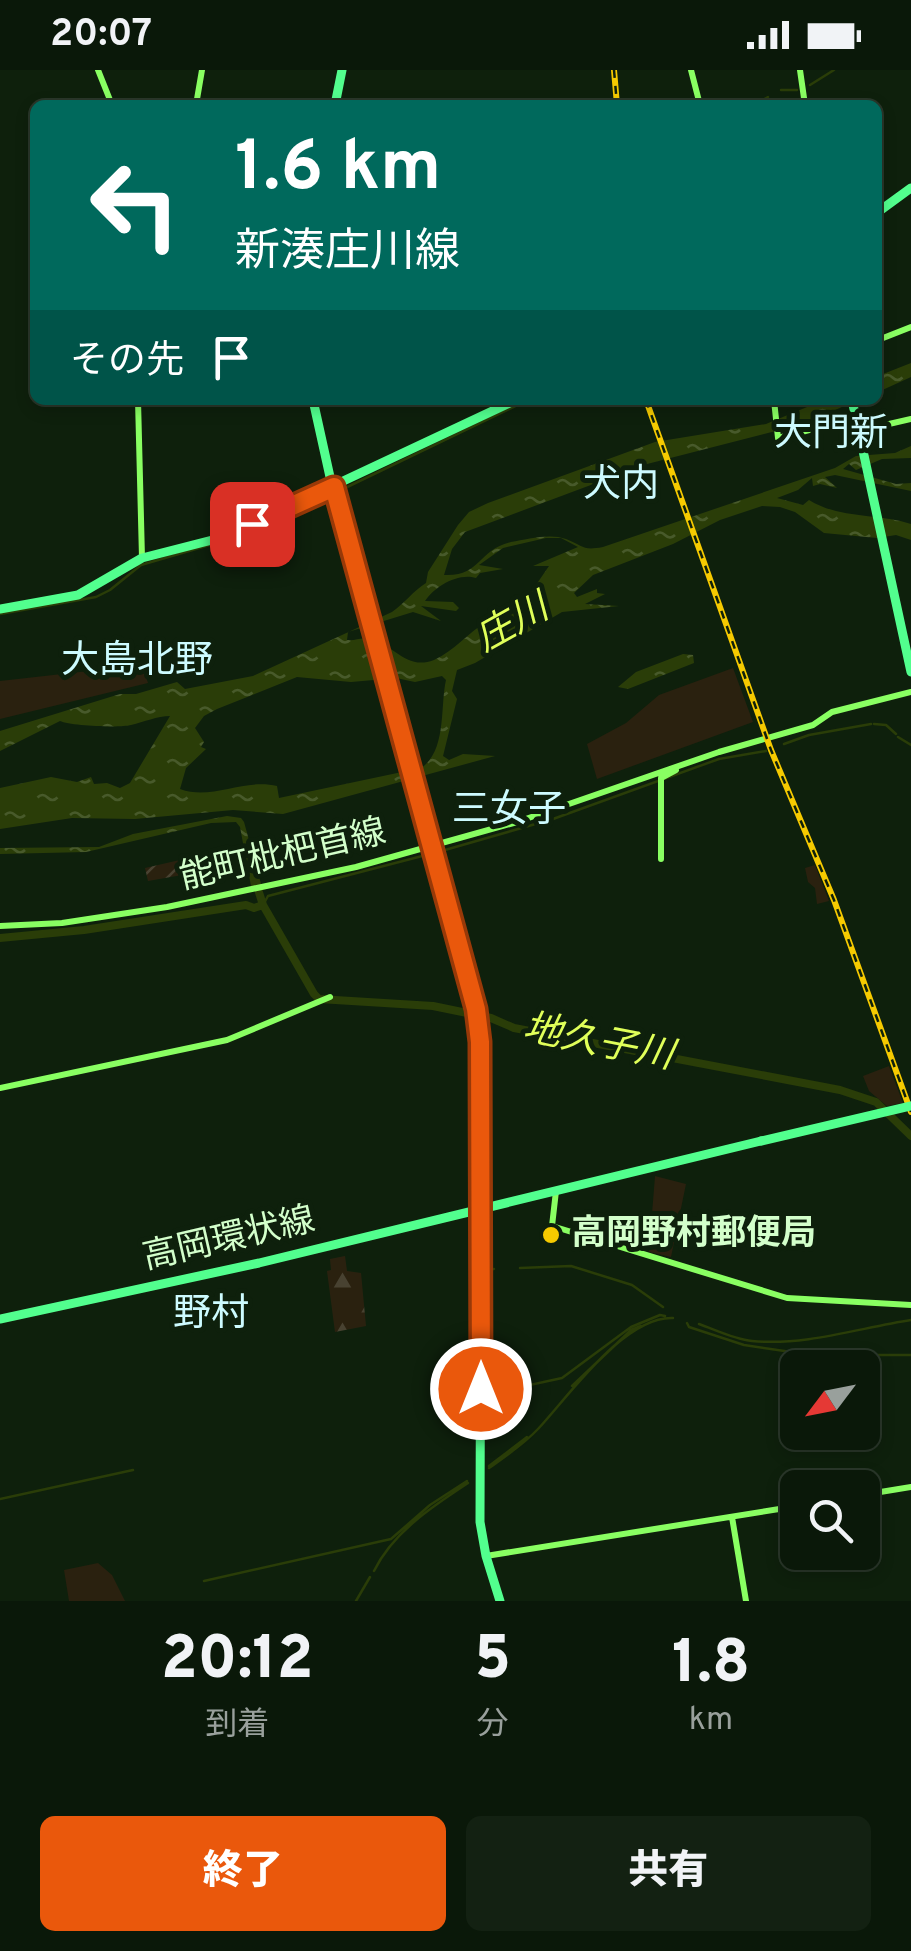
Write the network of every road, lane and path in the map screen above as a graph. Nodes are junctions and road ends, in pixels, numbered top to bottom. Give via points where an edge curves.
1 (98, 70) edge
2 (202, 70) edge
3 (342, 70) edge
4 (690, 70) edge
5 (800, 70) edge
6 (110, 100) edge
7 (197, 100) edge
8 (336, 100) edge
9 (699, 100) edge
10 (804, 100) edge
11 (911, 188) edge
12 (882, 209) edge
13 (911, 327) edge
14 (882, 338) edge
15 (138, 405) edge
16 (314, 405) edge
17 (506, 405) edge
18 (774, 405) edge
19 (853, 405) edge
20 (911, 418) edge
21 (859, 429) junction
22 (334, 487) junction
23 (142, 558) junction
24 (0, 609) edge
25 (911, 672) edge
26 (911, 692) edge
27 (679, 765) junction
28 (433, 848) junction
29 (662, 859) dead end
30 (0, 926) edge
31 (330, 997) dead end
32 (0, 1088) edge
33 (911, 1108) edge
34 (556, 1192) junction
35 (481, 1210) junction
36 (911, 1304) edge
37 (0, 1319) edge
38 (911, 1487) edge
39 (880, 1492) edge
40 (780, 1509) edge
41 (732, 1516) junction
42 (486, 1556) junction
43 (500, 1601) edge
44 (746, 1601) edge

1 - 6 street
2 - 7 street
3 - 8 main road
4 - 9 street
5 - 10 street
11 - 12 main road
13 - 14 street
15 - 23 street
16 - 22 main road
17 - 22 main road
18 - 21 street via 777,436
19 - 21 main road
20 - 21 street
21 - 25 main road
22 - 23 main road via 224,537
22 - 28 main road
23 - 24 main road via 78,594
26 - 27 street, 能町枇杷首線
27 - 28 street, 能町枇杷首線
27 - 29 street via 661,780
28 - 30 street, 能町枇杷首線 via 244,892 62,923
28 - 35 main road via 478,1022
31 - 32 street via 227,1040
33 - 34 main road, 高岡環状線, bridge
34 - 35 main road, 高岡環状線
34 - 36 street via 552,1226 616,1247 788,1298
35 - 37 main road, 高岡環状線
35 - 42 main road via 480,1522
38 - 39 street
40 - 41 street
41 - 42 street
41 - 44 street
42 - 43 main road

